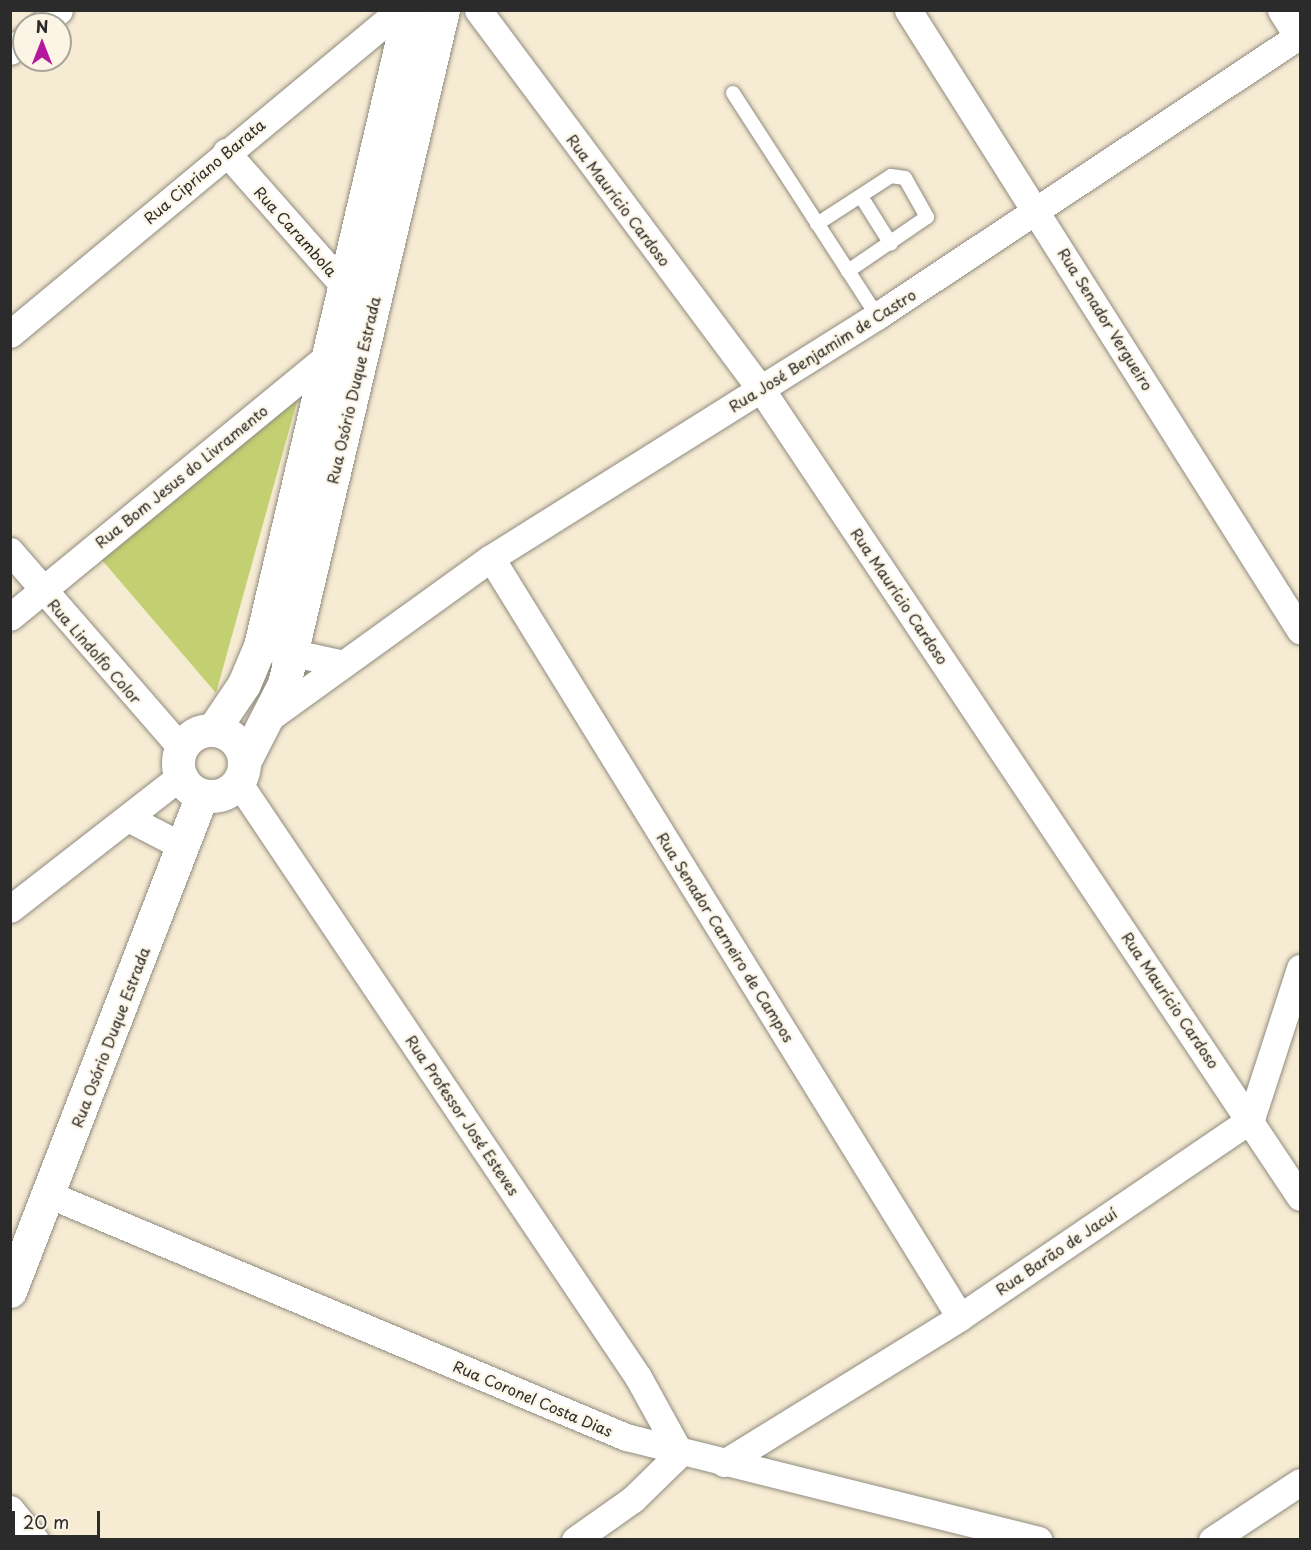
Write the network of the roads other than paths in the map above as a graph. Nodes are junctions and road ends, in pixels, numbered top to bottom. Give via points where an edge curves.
1 (400, 10) edge
2 (409, 10) edge
3 (443, 10) edge
4 (478, 10) edge
5 (908, 10) edge
6 (1281, 10) edge
7 (1299, 36) edge
8 (733, 93) dead end
9 (226, 152) junction
10 (862, 198) junction
11 (1037, 209) junction
12 (817, 224) junction
13 (891, 244) junction
14 (848, 271) junction
15 (360, 291) junction
16 (877, 316) junction
17 (10, 334) edge
18 (327, 357) junction
19 (359, 364) junction
20 (761, 389) junction
21 (10, 551) edge
22 (491, 558) junction
23 (42, 590) junction
24 (10, 616) edge
25 (1300, 630) edge
26 (260, 646) junction
27 (292, 652) junction
28 (343, 664) junction
29 (264, 722) junction
30 (213, 730) junction
31 (241, 772) junction
32 (188, 773) junction
33 (130, 819) junction
34 (182, 846) junction
35 (10, 909) edge
36 (1300, 968) edge
37 (1251, 1119) junction
38 (50, 1195) junction
39 (1300, 1197) edge
40 (12, 1293) edge
41 (960, 1317) junction
42 (680, 1453) junction
43 (724, 1463) junction
44 (1300, 1482) edge
45 (10, 1509) edge
46 (35, 1539) edge
47 (576, 1539) edge
48 (1038, 1539) edge
49 (1212, 1539) edge

1 - 9 street, Rua Cipriano Barata
2 - 15 street, Rua Osório Duque Estrada
3 - 15 street, Rua Osório Duque Estrada
4 - 20 street, Rua Maurício Cardoso
5 - 11 street, Rua Senador Vergueiro
6 - 7 street
7 - 11 street, Rua José Benjamim de Castro
8 - 12 lane
9 - 15 street, Rua Carambola
9 - 17 street, Rua Cipriano Barata
10 - 12 lane
10 - 13 lane
10 - 13 lane via 898,176 921,203 926,212 923,223
11 - 16 street, Rua José Benjamim de Castro
11 - 25 street, Rua Senador Vergueiro
12 - 14 lane
13 - 14 lane
14 - 16 lane
15 - 18 street, Rua Osório Duque Estrada
15 - 19 street, Rua Osório Duque Estrada
16 - 20 street, Rua José Benjamim de Castro
18 - 19 street
18 - 23 street, Rua Bom Jesus do Livramento
18 - 26 street, Rua Osório Duque Estrada
19 - 27 street, Rua Osório Duque Estrada
20 - 22 street, Rua José Benjamim de Castro
20 - 37 street, Rua Maurício Cardoso
21 - 23 street, Rua Lindolfo Color
22 - 28 street, Rua José Benjamim de Castro
22 - 41 street, Rua Senador Carneiro de Campos
23 - 24 street, Rua Bom Jesus do Livramento
23 - 32 street, Rua Lindolfo Color
26 - 27 street
26 - 30 street, Rua Osório Duque Estrada via 244,684
27 - 28 street
27 - 29 street, Rua Osório Duque Estrada via 284,684
28 - 29 street, Rua José Benjamim de Castro
29 - 31 street, Rua Osório Duque Estrada
30 - 31 street via 231,737
30 - 32 street via 194,735
31 - 32 street via 218,795
31 - 42 street, Rua Professor José Esteves via 638,1377
32 - 33 street
32 - 34 street, Rua Osório Duque Estrada
33 - 34 street
33 - 35 street
34 - 38 street, Rua Osório Duque Estrada
36 - 37 street
37 - 39 street, Rua Maurício Cardoso
37 - 41 street, Rua Barão de Jacuí
38 - 40 street, Rua Osório Duque Estrada
38 - 42 street, Rua Coronel Costa Dias via 626,1437
41 - 43 street, Rua Barão de Jacuí
42 - 43 street, Rua Coronel Costa Dias
42 - 47 street via 633,1499
43 - 48 street, Rua Coronel Costa Dias
44 - 49 street
45 - 46 street

